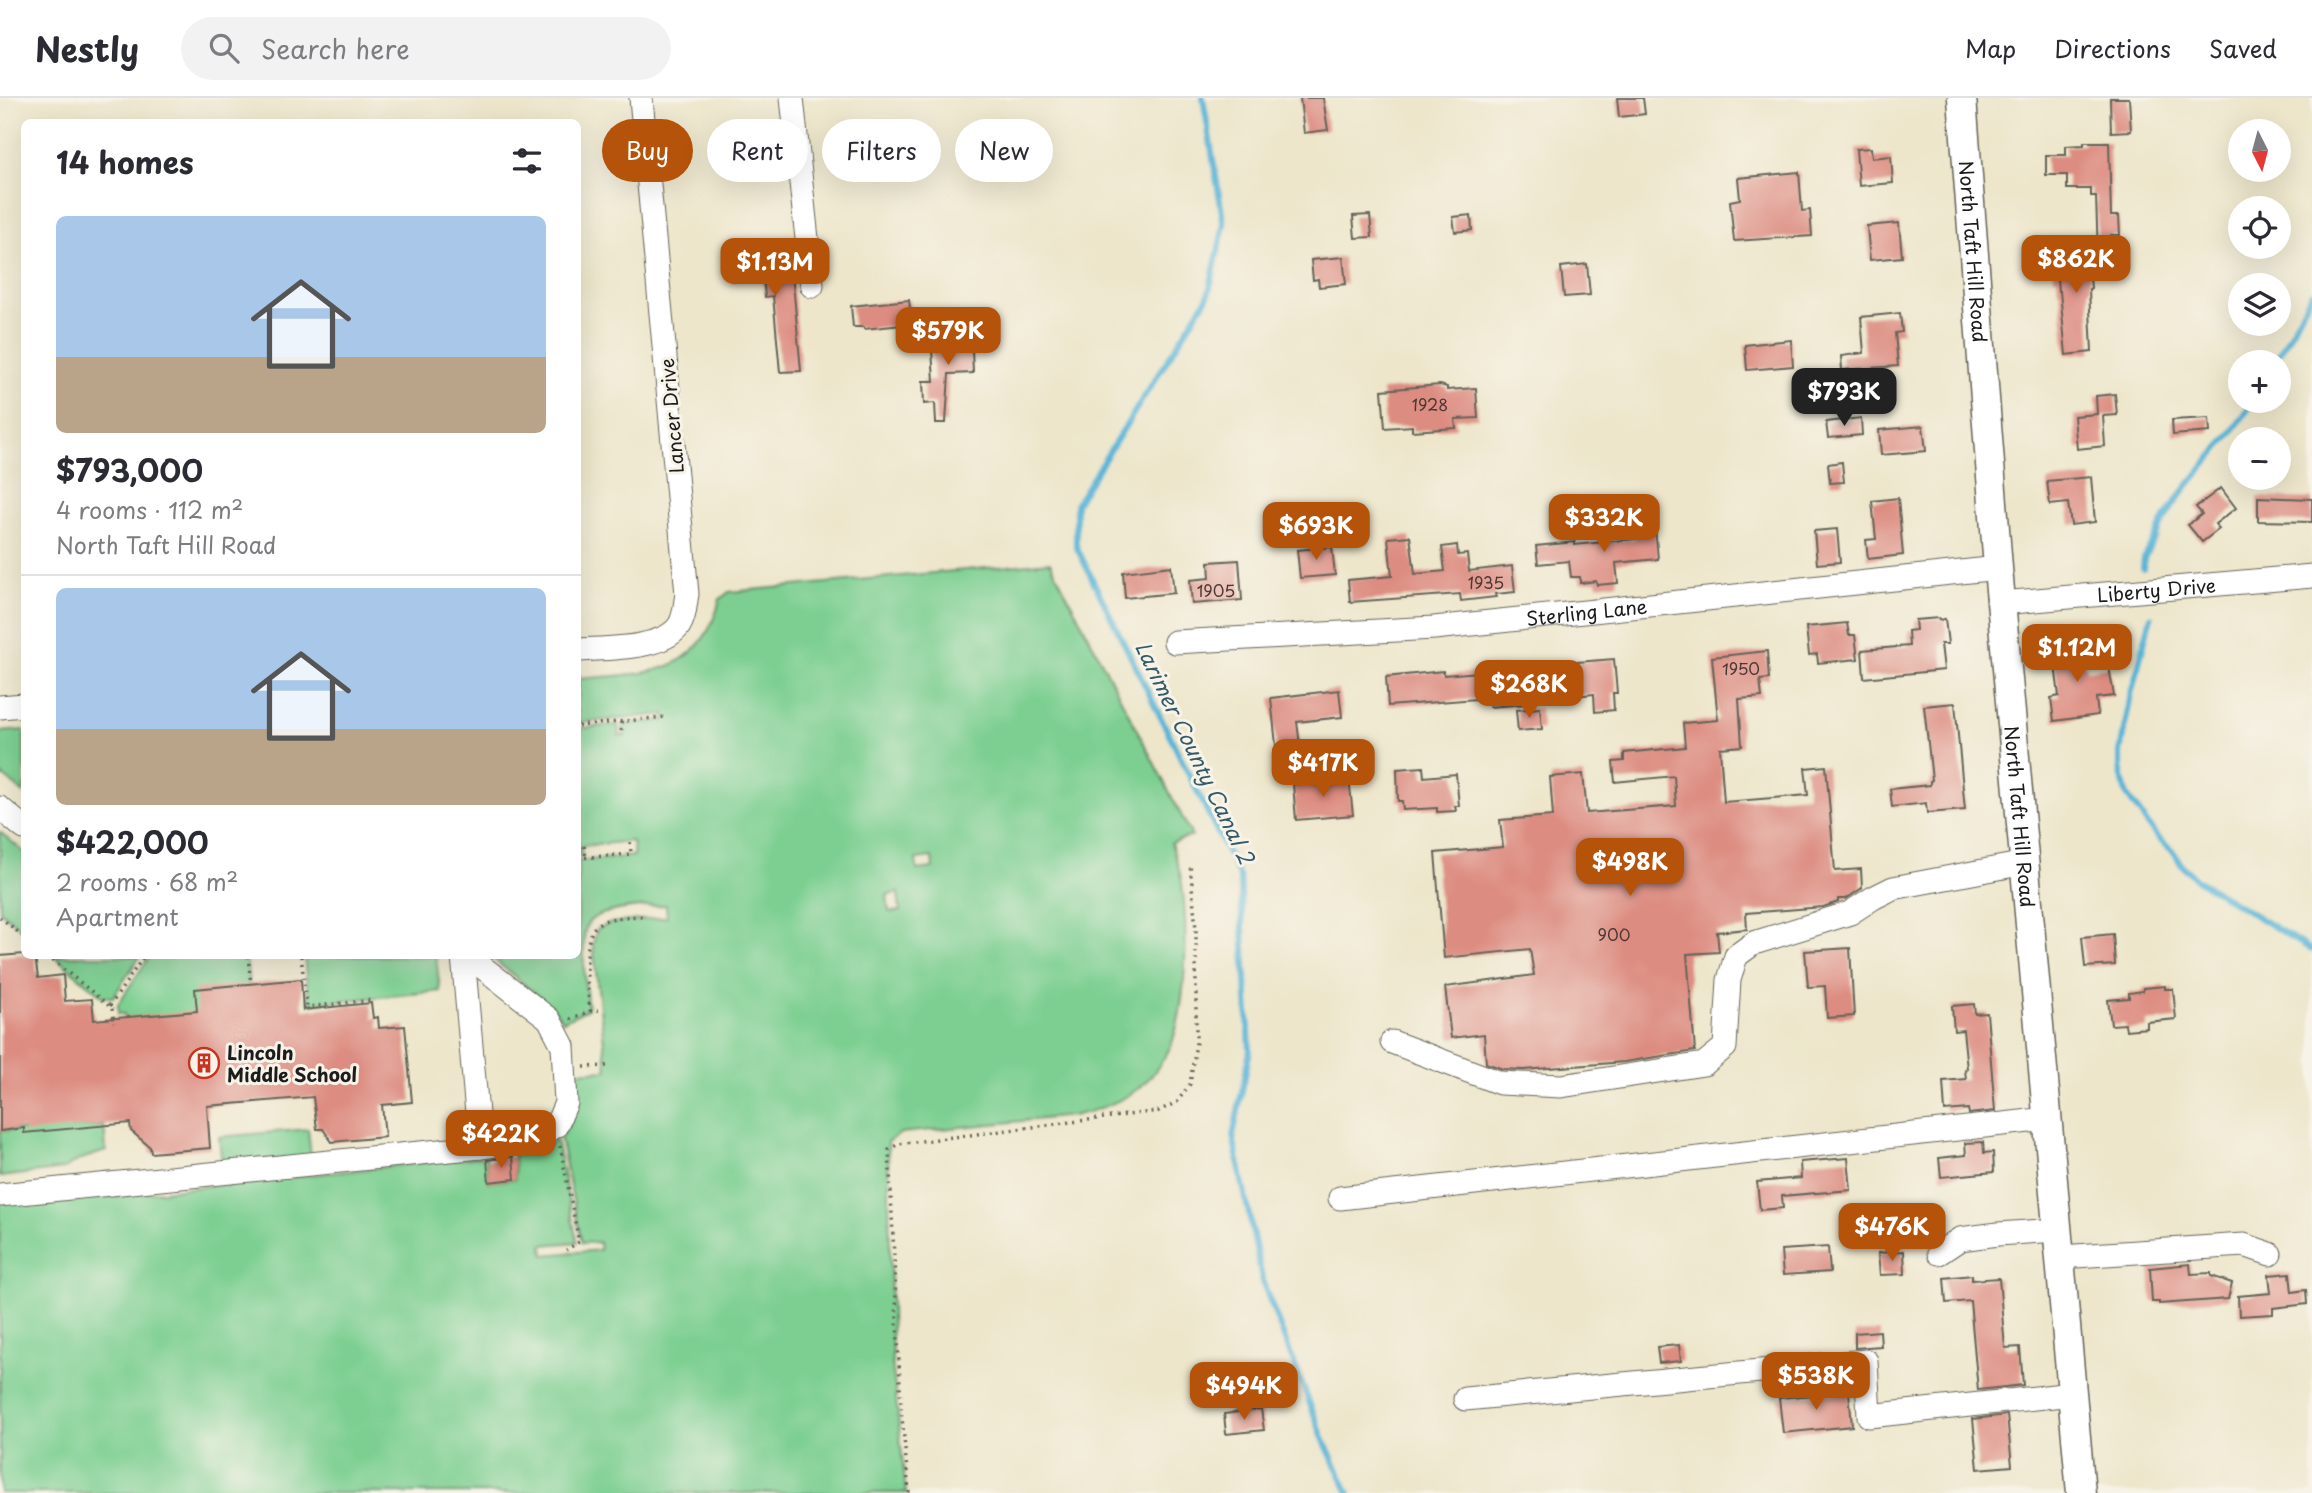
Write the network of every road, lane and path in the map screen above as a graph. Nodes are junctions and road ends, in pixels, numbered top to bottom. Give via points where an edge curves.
1 (641, 98) edge
2 (792, 98) edge
3 (1962, 98) edge
4 (812, 286) dead end
5 (1998, 568) junction
6 (2312, 576) edge
7 (2001, 603) junction
8 (1175, 642) dead end
9 (581, 650) edge
10 (21, 705) edge
11 (0, 707) edge
12 (665, 717) dead end
13 (621, 722) junction
14 (581, 726) edge
15 (622, 736) dead end
16 (0, 808) edge
17 (21, 826) edge
18 (630, 841) dead end
19 (584, 846) dead end
20 (581, 858) edge
21 (586, 858) junction
22 (2025, 863) junction
23 (1190, 864) dead end
24 (645, 916) dead end
25 (0, 917) edge
26 (21, 934) edge
27 (51, 959) edge
28 (142, 959) edge
29 (248, 959) edge
30 (301, 959) edge
31 (465, 959) edge
32 (469, 959) edge
33 (251, 984) dead end
34 (373, 1000) dead end
35 (110, 1006) junction
36 (599, 1010) dead end
37 (590, 1011) junction
38 (114, 1023) dead end
39 (555, 1029) junction
40 (1392, 1042) dead end
41 (2048, 1119) junction
42 (556, 1126) junction
43 (480, 1147) junction
44 (0, 1195) edge
45 (1340, 1198) dead end
46 (2059, 1243) junction
47 (566, 1250) dead end
48 (1939, 1252) dead end
49 (2270, 1254) dead end
50 (2072, 1394) junction
51 (1465, 1399) dead end
52 (909, 1493) edge
53 (2081, 1493) edge

1 - 9 street, Lancer Drive via 687,594 684,615 670,635 653,643
2 - 4 street
3 - 5 main road, North Taft Hill Road
5 - 7 main road, North Taft Hill Road
5 - 8 street, Sterling Lane via 1434,628
6 - 7 street, Liberty Drive
7 - 22 main road, North Taft Hill Road
10 - 11 street
12 - 13 path
13 - 14 path
13 - 15 path
16 - 17 street
18 - 21 path via 631,853
19 - 21 path
20 - 21 path
22 - 40 street via 1893,888 1850,913 1754,943 1736,956 1729,980 1725,1047 1704,1064 1561,1086 1500,1083
22 - 41 main road, North Taft Hill Road
23 - 52 path via 1196,929 1196,1044 1190,1084 1177,1102 1159,1111 898,1144 889,1150
24 - 37 path via 597,924 591,933 587,960
25 - 26 path
27 - 35 path
28 - 35 path
29 - 33 path
30 - 34 path via 307,1007
31 - 43 street
32 - 39 street via 550,1019
35 - 38 path
36 - 37 path
37 - 39 path
39 - 42 street via 564,1046 566,1103
41 - 45 street
41 - 46 main road, North Taft Hill Road
42 - 43 street via 531,1141
42 - 47 path via 579,1242
43 - 44 street
46 - 48 street via 1998,1234 1960,1239
46 - 49 street via 2245,1245
46 - 50 main road, North Taft Hill Road
50 - 51 street via 1870,1416 1866,1361
50 - 53 main road, North Taft Hill Road

